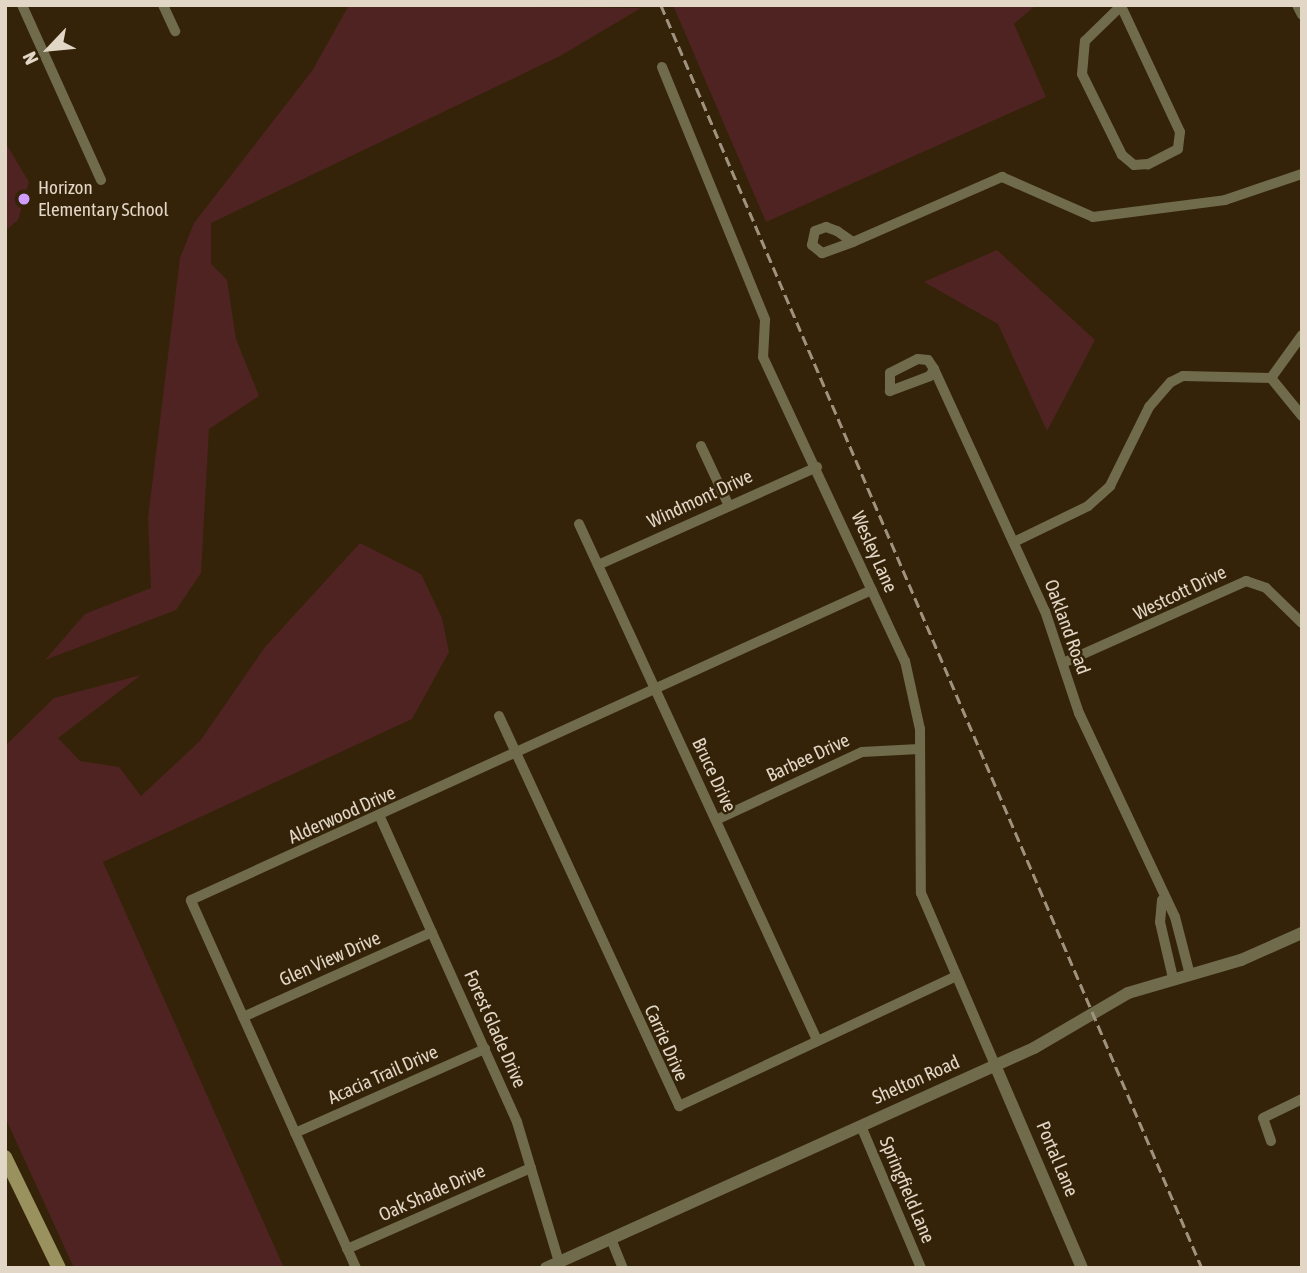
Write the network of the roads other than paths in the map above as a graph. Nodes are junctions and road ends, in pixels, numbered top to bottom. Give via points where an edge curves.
1 (22, 5) edge
2 (163, 5) edge
3 (1297, 5) edge
4 (1122, 6) edge
5 (1302, 15) edge
6 (175, 31) dead end
7 (662, 68) dead end
8 (1302, 174) edge
9 (101, 180) dead end
10 (853, 242) dead end
11 (1302, 335) edge
12 (934, 369) junction
13 (1271, 378) junction
14 (1302, 416) edge
15 (701, 446) dead end
16 (817, 467) junction
17 (728, 503) junction
18 (579, 524) dead end
19 (1013, 542) junction
20 (598, 565) junction
21 (872, 590) junction
22 (1302, 623) edge
23 (1063, 663) junction
24 (656, 691) junction
25 (499, 716) dead end
26 (919, 748) junction
27 (517, 756) junction
28 (380, 817) junction
29 (716, 820) junction
30 (1163, 899) junction
31 (432, 932) junction
32 (1302, 933) edge
33 (1189, 975) junction
34 (954, 977) junction
35 (1173, 978) junction
36 (243, 1017) junction
37 (817, 1040) junction
38 (485, 1049) junction
39 (995, 1065) junction
40 (1302, 1099) edge
41 (861, 1126) junction
42 (295, 1133) junction
43 (1271, 1141) dead end
44 (5, 1157) edge
45 (531, 1168) junction
46 (611, 1240) junction
47 (347, 1249) junction
48 (559, 1262) junction
49 (59, 1268) edge
50 (356, 1268) edge
51 (546, 1268) edge
52 (623, 1268) edge
53 (921, 1268) edge
54 (1083, 1268) edge

1 - 9 street
2 - 6 street
3 - 5 street
4 - 4 street via 1180,132 1178,149 1134,165 1122,155 1082,74 1085,41
7 - 16 street, Wesley Lane via 765,320 762,356
8 - 10 street via 1225,200 1093,217 1002,177
11 - 13 street
12 - 12 street via 912,387 895,393 888,387 890,373 918,359
12 - 19 street, Oakland Road
13 - 14 street
13 - 19 street via 1183,376 1171,382 1149,407 1110,486 1088,506
15 - 17 street
16 - 17 street, Windmont Drive
16 - 21 street, Wesley Lane
17 - 20 street, Windmont Drive
18 - 20 street, Bruce Drive
19 - 23 street, Oakland Road
20 - 24 street, Bruce Drive
21 - 24 street, Alderwood Drive
21 - 26 street, Wesley Lane via 905,661
22 - 23 street, Westcott Drive via 1265,588 1246,581
23 - 30 street, Oakland Road
24 - 27 street, Alderwood Drive
24 - 29 street, Bruce Drive
25 - 27 street, Carrie Drive
26 - 29 street, Barbee Drive via 862,752
26 - 34 street, Wesley Lane via 921,893
27 - 28 street, Alderwood Drive
27 - 37 street, Carrie Drive via 679,1105
28 - 31 street, Forest Glade Drive
28 - 36 street, Alderwood Drive via 191,900
29 - 37 street, Bruce Drive
30 - 33 street, Oakland Road via 1175,918
30 - 35 street, Oakland Road via 1160,922
31 - 36 street, Glen View Drive
31 - 38 street, Forest Glade Drive
32 - 33 street, Shelton Road
33 - 35 street, Shelton Road
34 - 37 street, Carrie Drive
34 - 39 street, Wesley Lane
35 - 39 street, Shelton Road via 1115,999
36 - 42 street, Alderwood Drive
38 - 42 street, Acacia Trail Drive
38 - 45 street, Forest Glade Drive
39 - 41 street, Shelton Road
39 - 54 street, Portal Lane
40 - 43 street via 1263,1118
41 - 46 street, Shelton Road
41 - 53 street, Springfield Lane
42 - 47 street, Alderwood Drive
44 - 49 main road
45 - 47 street, Oak Shade Drive
45 - 48 street, Forest Glade Drive
46 - 48 street, Shelton Road
46 - 52 street
47 - 50 street, Alderwood Drive
48 - 51 street, Shelton Road

